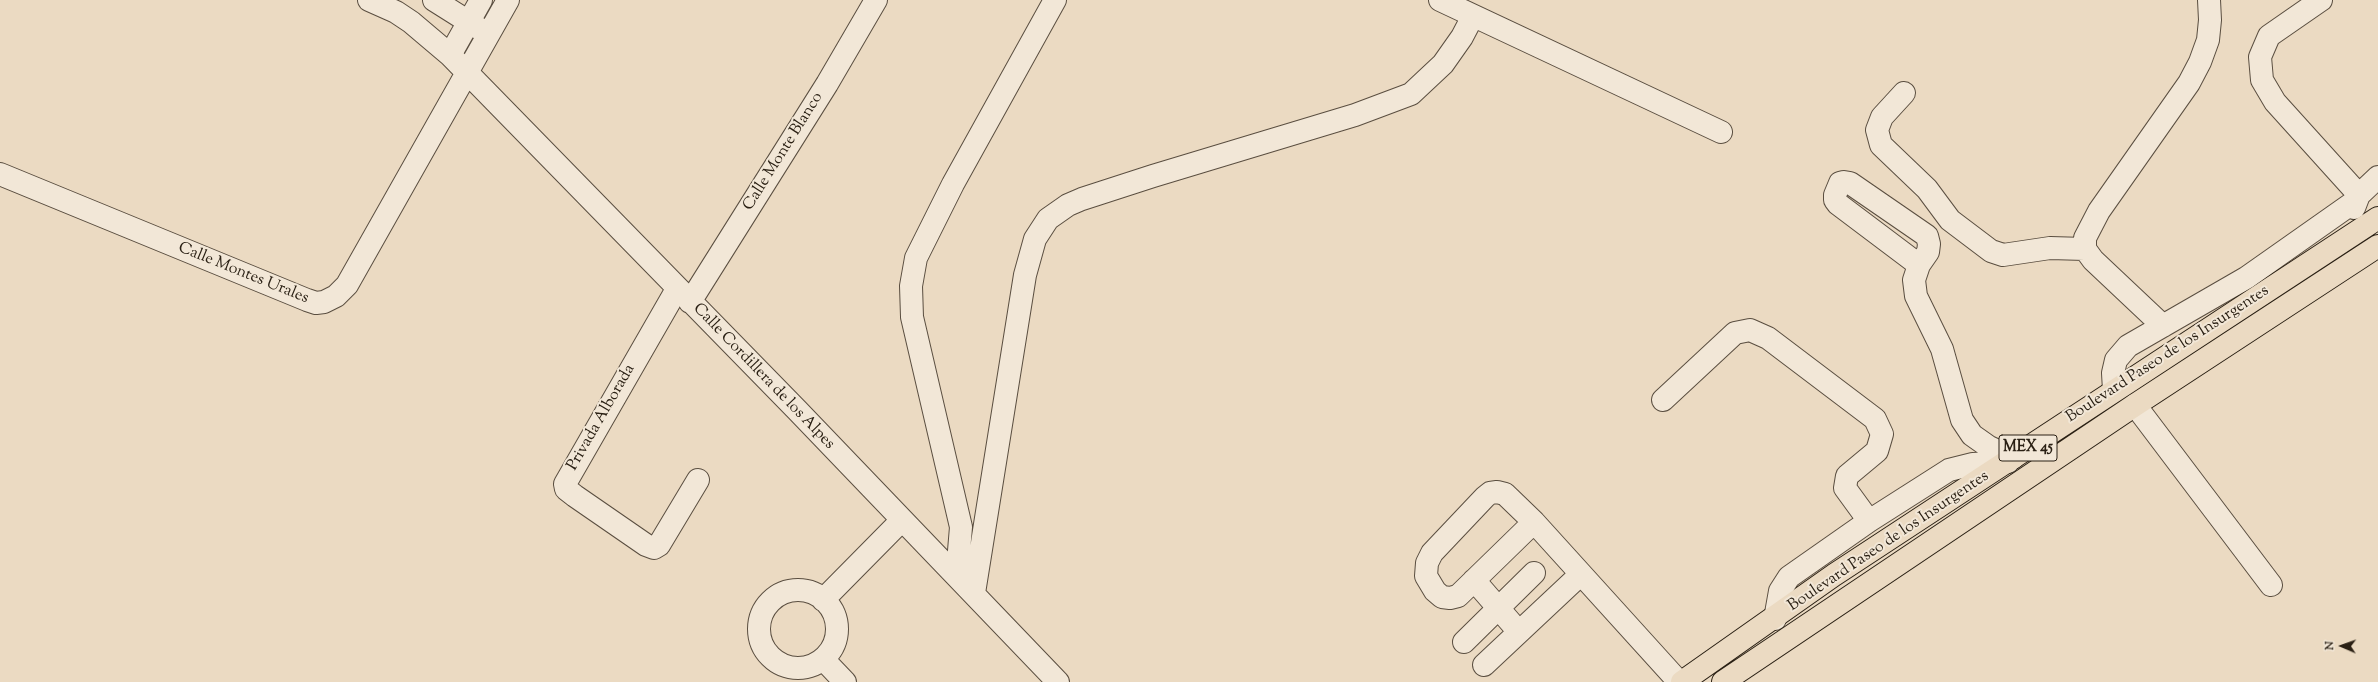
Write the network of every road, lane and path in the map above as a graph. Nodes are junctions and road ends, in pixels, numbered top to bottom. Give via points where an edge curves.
1 (369, 0) edge
2 (434, 0) edge
3 (481, 0) edge
4 (508, 0) edge
5 (876, 0) edge
6 (1055, 0) edge
7 (1440, 0) edge
8 (2209, 0) edge
9 (2321, 0) edge
10 (1473, 16) junction
11 (469, 20) junction
12 (487, 34) junction
13 (450, 55) junction
14 (466, 74) junction
15 (1904, 93) dead end
16 (1721, 132) dead end
17 (0, 174) edge
18 (2378, 177) edge
19 (2357, 198) junction
20 (2378, 218) edge
21 (2313, 232) junction
22 (2353, 235) junction
23 (2378, 246) edge
24 (2085, 248) junction
25 (2327, 252) junction
26 (1919, 265) dead end
27 (684, 296) junction
28 (2163, 326) junction
29 (2114, 390) junction
30 (1663, 400) dead end
31 (2135, 405) junction
32 (2010, 460) junction
33 (698, 480) dead end
34 (902, 520) junction
35 (1869, 521) junction
36 (1534, 522) junction
37 (1534, 573) dead end
38 (1581, 574) junction
39 (957, 575) junction
40 (1474, 580) junction
41 (2271, 584) dead end
42 (974, 593) junction
43 (823, 600) junction
44 (1498, 608) junction
45 (1775, 619) junction
46 (1519, 632) junction
47 (1464, 642) dead end
48 (823, 659) junction
49 (1484, 664) dead end
50 (845, 682) edge
51 (1058, 682) edge
52 (1680, 682) edge
53 (1723, 682) edge

1 - 13 street, Calle Cordillera de los Alpes via 411,22
2 - 11 street
3 - 11 street
4 - 12 street, Calle Montes Urales
5 - 27 street, Calle Monte Blanco via 823,90
6 - 39 street via 916,258 911,286 912,317 961,527
7 - 10 street
8 - 24 street via 2208,40 2200,62 2189,83 2088,229
9 - 19 street via 2269,36 2260,57 2262,80 2275,102
10 - 16 street
10 - 42 street via 1443,64 1411,94 1355,115 1082,199 1048,218 1035,239 1024,282
11 - 12 street
11 - 13 street
12 - 14 street, Calle Montes Urales
13 - 14 street, Calle Cordillera de los Alpes
14 - 17 street, Calle Montes Urales via 346,285 336,296 324,302 316,303
14 - 27 street, Calle Cordillera de los Alpes
15 - 24 street via 1882,117 1877,130 1881,145 1926,189 1950,220 1991,252 2003,255 2050,248
18 - 19 street
19 - 21 street
19 - 22 street
20 - 22 main road, Boulevard Paseo de los Insurgentes / MEX 45
21 - 25 street
21 - 28 street via 2246,278
22 - 25 main road, Boulevard Paseo de los Insurgentes / MEX 45
23 - 31 main road, Boulevard Paseo de los Insurgentes / MEX 45
24 - 28 street via 2093,260
25 - 29 main road, Boulevard Paseo de los Insurgentes / MEX 45
26 - 32 street via 1914,280 1916,296 1942,349 1962,420 1972,435
27 - 33 street, Privada Alborada via 565,484 575,496 654,548 659,545
27 - 34 street, Calle Cordillera de los Alpes
28 - 29 street via 2128,346 2116,360 2113,373
29 - 32 main road, Boulevard Paseo de los Insurgentes / MEX 45
30 - 35 street via 1735,333 1750,330 1768,338 1875,419 1882,434 1877,451 1847,476 1845,488
31 - 41 street
31 - 53 main road, Boulevard Paseo de los Insurgentes / MEX 45
32 - 35 street via 1973,464 1937,475
32 - 45 main road, Boulevard Paseo de los Insurgentes / MEX 45 via 1834,575
34 - 39 street, Calle Cordillera de los Alpes
34 - 43 street
35 - 45 street via 1789,577 1780,591
36 - 38 street
36 - 40 street
36 - 40 street via 1505,494 1490,493 1485,497 1432,553 1426,569 1426,576 1442,597 1458,596
37 - 44 street
38 - 46 street
38 - 52 street
39 - 42 street, Calle Cordillera de los Alpes
40 - 44 street
42 - 51 street, Calle Cordillera de los Alpes
43 - 48 street via 835,619 836,633 832,648
43 - 48 street via 803,591 780,595 768,604 759,625 764,648 780,664 802,668
44 - 46 street
44 - 47 street
45 - 52 main road, Boulevard Paseo de los Insurgentes / MEX 45
46 - 49 street
48 - 50 street

